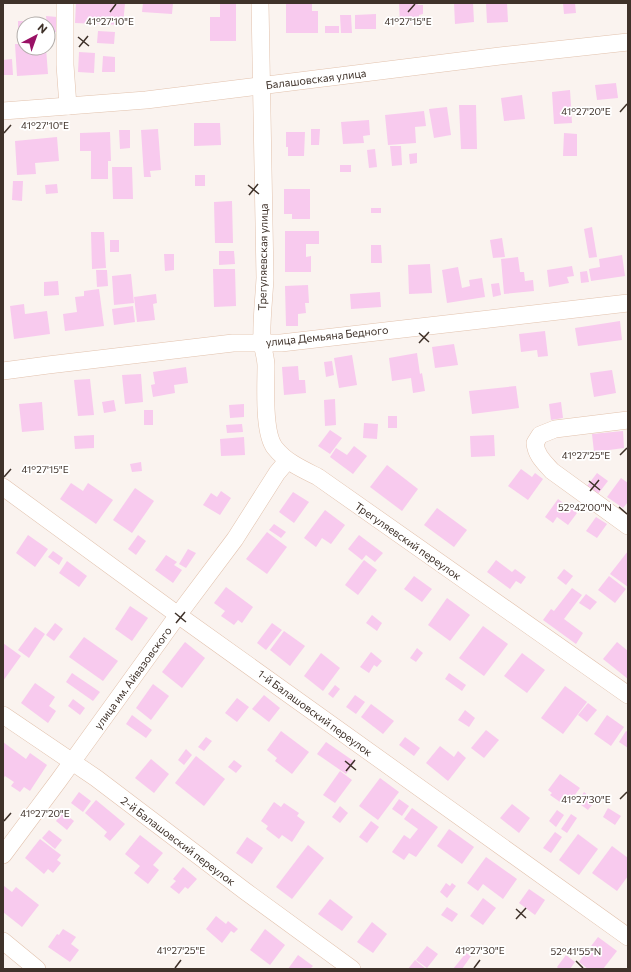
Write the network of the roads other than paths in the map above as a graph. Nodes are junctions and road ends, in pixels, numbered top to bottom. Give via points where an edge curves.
1 (65, 3) edge
2 (260, 3) edge
3 (628, 42) edge
4 (261, 86) junction
5 (68, 106) junction
6 (3, 111) edge
7 (628, 303) edge
8 (262, 343) junction
9 (3, 371) edge
10 (628, 420) edge
11 (287, 460) junction
12 (3, 487) edge
13 (628, 526) edge
14 (178, 615) junction
15 (628, 696) edge
16 (3, 715) edge
17 (72, 762) junction
18 (3, 855) edge
19 (628, 937) edge
20 (3, 941) edge
21 (37, 969) edge
22 (352, 969) edge

1 - 5 street
2 - 4 street, Трегуляевская улица
3 - 4 street, Балашовская улица
4 - 5 street, Балашовская улица via 146,100
4 - 8 street, Трегуляевская улица via 265,278
5 - 6 street, Балашовская улица
7 - 8 street, улица Демьяна Бедного
8 - 9 street, улица Демьяна Бедного via 233,343
8 - 11 street, Трегуляевский переулок via 266,362 267,422 274,447
10 - 13 street via 555,429 540,435 535,443 541,460 552,471
11 - 14 street, улица им. Айвазовского via 235,539
11 - 15 street, Трегуляевский переулок via 318,477
12 - 14 street, 1-й Балашовский переулок
14 - 17 street, улица им. Айвазовского
14 - 19 street, 1-й Балашовский переулок
16 - 17 street, 2-й Балашовский переулок
17 - 18 street, улица им. Айвазовского
17 - 22 street, 2-й Балашовский переулок
20 - 21 street

